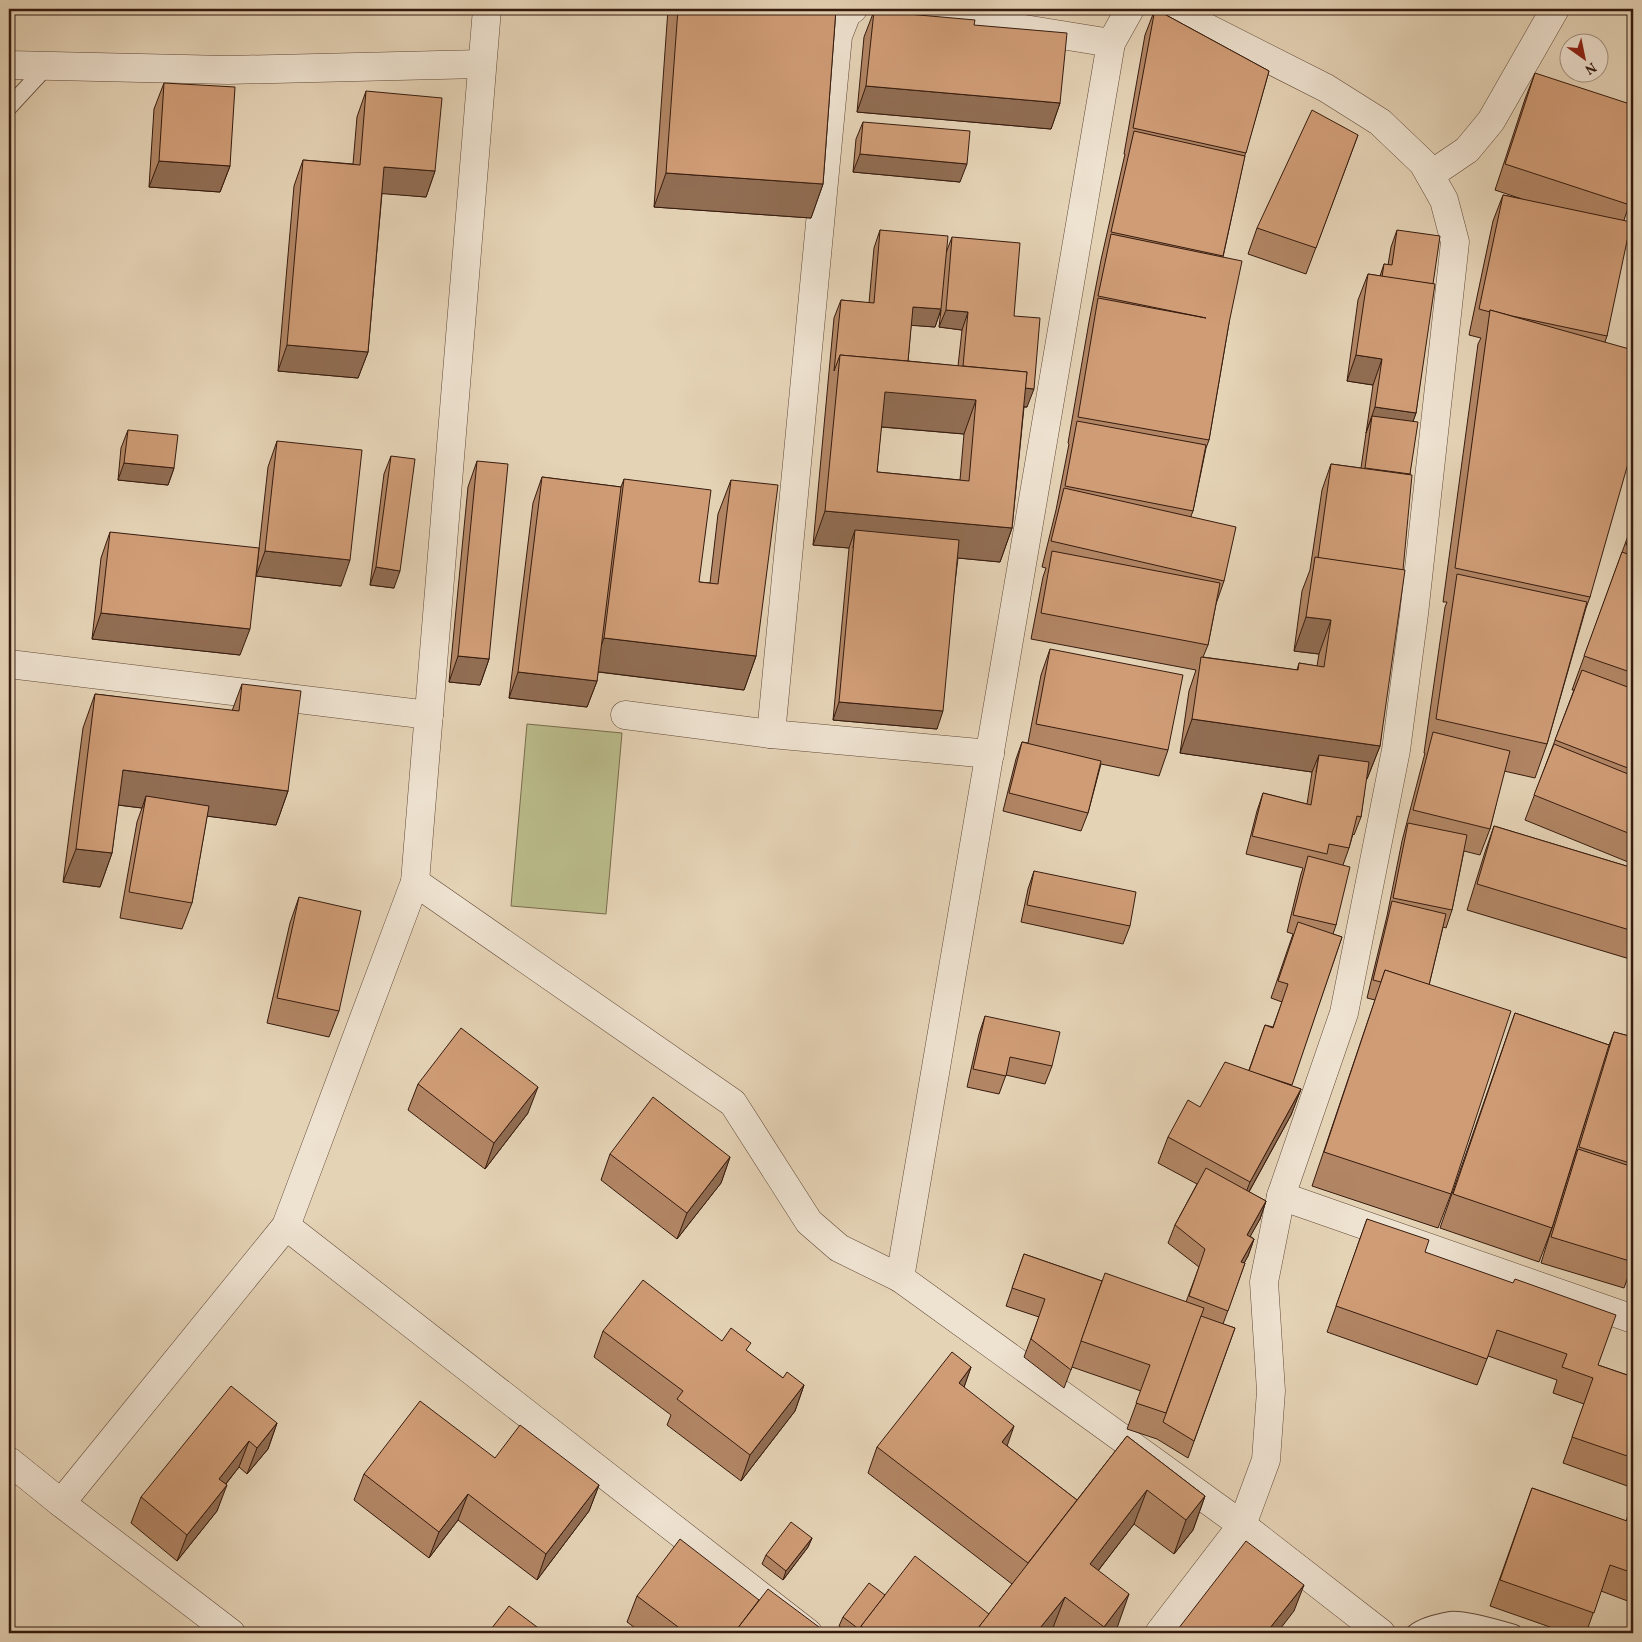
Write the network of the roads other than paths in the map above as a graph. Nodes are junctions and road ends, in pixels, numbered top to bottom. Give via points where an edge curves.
1 (487, 9) edge
2 (853, 9) edge
3 (901, 9) edge
4 (1130, 9) edge
5 (1170, 9) edge
6 (1555, 9) edge
7 (1111, 43) junction
8 (482, 64) junction
9 (9, 66) edge
10 (48, 66) junction
11 (9, 107) edge
12 (1430, 175) junction
13 (9, 664) edge
14 (429, 715) junction
15 (625, 715) dead end
16 (771, 734) junction
17 (990, 754) junction
18 (415, 882) junction
19 (1281, 1196) junction
20 (286, 1226) junction
21 (900, 1278) junction
22 (1631, 1312) edge
23 (9, 1461) edge
24 (61, 1502) junction
25 (1242, 1525) junction
26 (232, 1633) edge
27 (808, 1633) edge
28 (1159, 1633) edge
29 (1381, 1633) edge
30 (1414, 1633) edge
31 (1514, 1633) edge

1 - 8 street
2 - 16 street via 847,13 838,36
3 - 7 street
4 - 7 street
5 - 12 street via 1326,88 1380,122 1423,163
6 - 12 street via 1492,121 1467,150
7 - 17 street
8 - 10 street via 228,70
8 - 14 street
9 - 10 street
10 - 11 lane
12 - 19 street via 1444,200 1455,242 1396,750 1344,1014
13 - 14 street
14 - 18 street
15 - 16 street
16 - 17 street
17 - 21 street
18 - 20 street
18 - 21 street via 733,1103 809,1222 839,1248
19 - 22 street
19 - 25 street via 1264,1282 1271,1391 1266,1460
20 - 24 street
20 - 27 street
21 - 25 street
23 - 24 street
24 - 26 street
25 - 28 street
25 - 29 street
30 - 31 lane via 1453,1620 1494,1626

